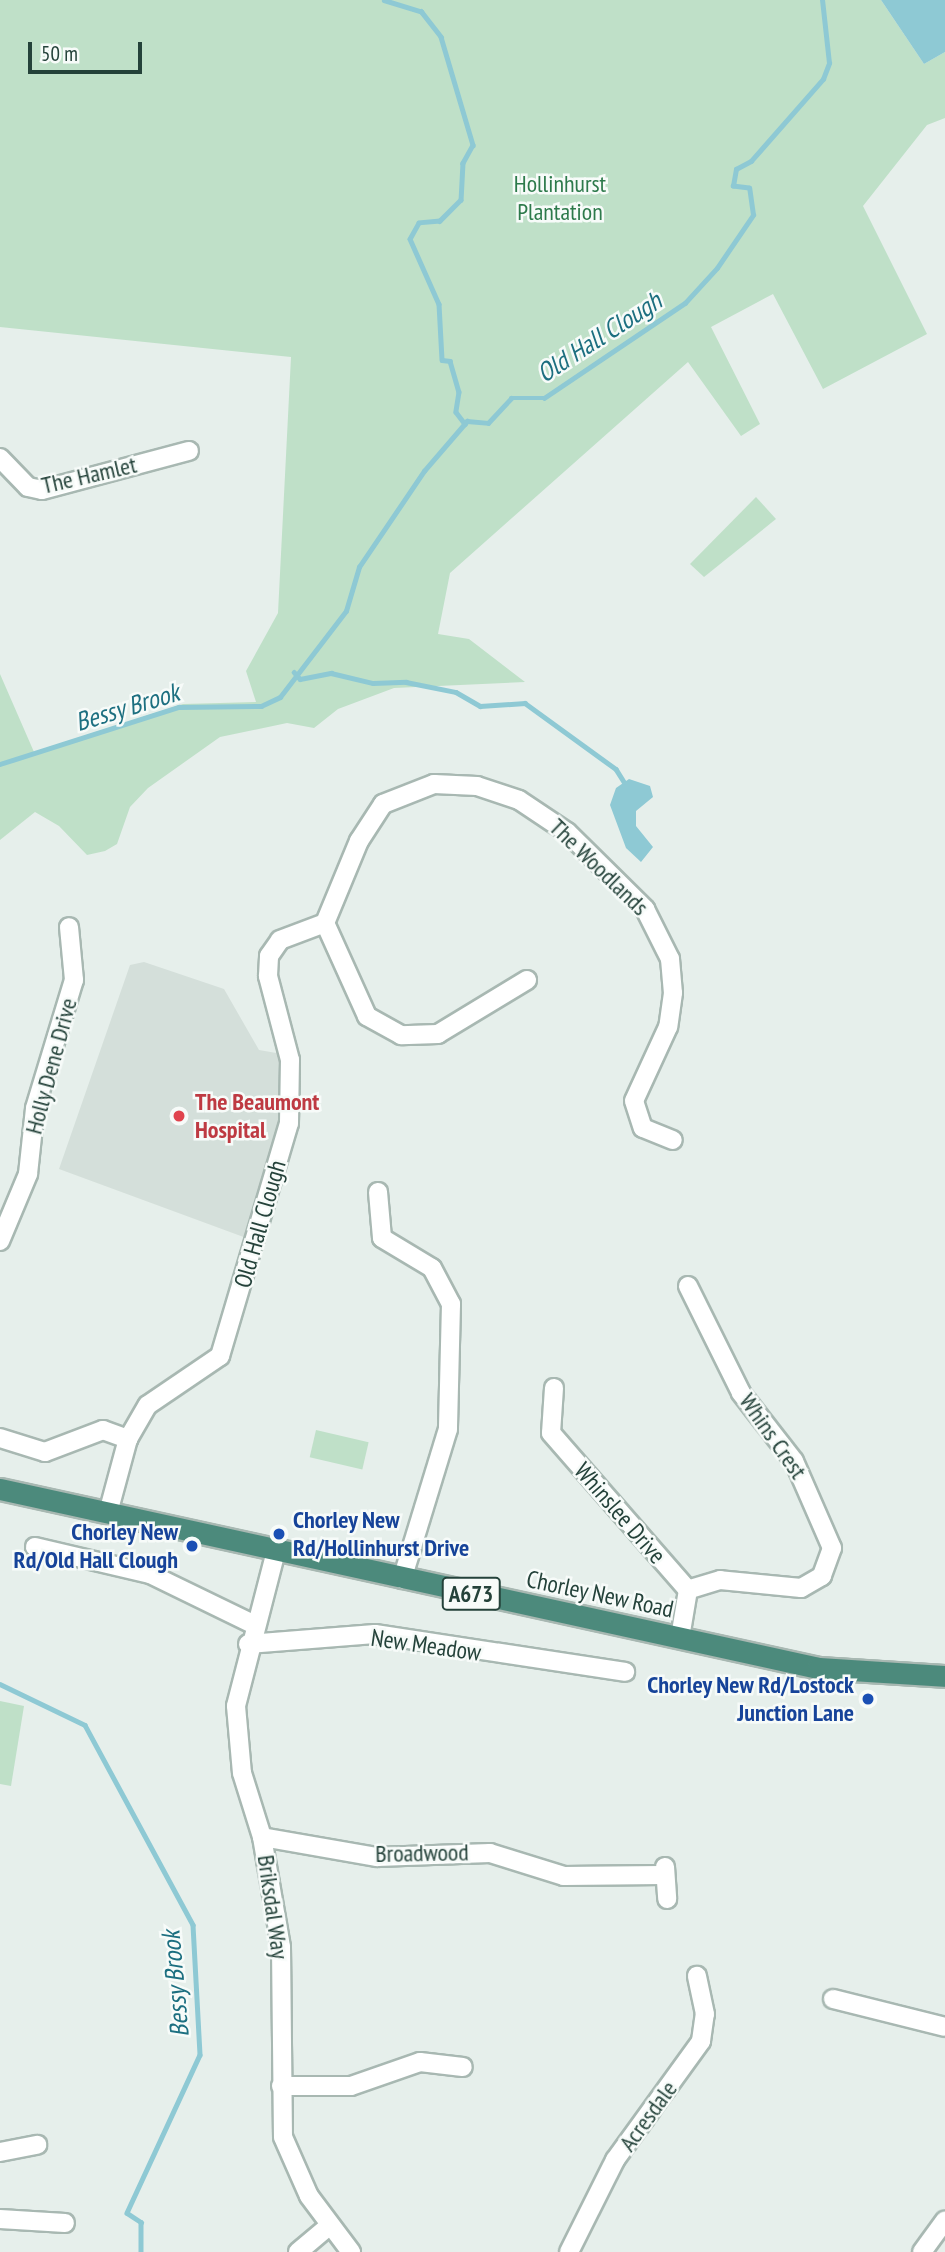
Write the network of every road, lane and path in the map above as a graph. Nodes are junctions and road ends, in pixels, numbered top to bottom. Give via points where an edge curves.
1 (189, 451) dead end
2 (0, 458) edge
3 (325, 923) junction
4 (69, 928) dead end
5 (527, 980) dead end
6 (673, 1140) dead end
7 (378, 1192) dead end
8 (0, 1241) edge
9 (688, 1286) dead end
10 (554, 1388) dead end
11 (0, 1438) edge
12 (128, 1440) junction
13 (0, 1489) edge
14 (108, 1513) junction
15 (275, 1551) junction
16 (45, 1554) dead end
17 (402, 1579) junction
18 (688, 1590) junction
19 (253, 1624) junction
20 (680, 1638) junction
21 (248, 1644) junction
22 (625, 1672) dead end
23 (945, 1676) edge
24 (262, 1838) junction
25 (667, 1899) dead end
26 (697, 1976) dead end
27 (832, 1999) dead end
28 (945, 2027) edge
29 (463, 2067) dead end
30 (281, 2086) junction
31 (37, 2146) dead end
32 (0, 2152) edge
33 (0, 2219) edge
34 (945, 2220) edge
35 (65, 2223) dead end
36 (328, 2227) junction
37 (298, 2252) edge
38 (351, 2252) edge
39 (569, 2252) edge
40 (922, 2252) edge

1 - 2 street, The Hamlet via 36,490
3 - 5 street via 367,1016 401,1035 438,1034
3 - 6 street, The Woodlands via 369,821 398,794 434,784 477,786 545,814 645,909 663,941 672,975 670,1018 634,1101 643,1129
3 - 12 street, Old Hall Clough via 280,940 269,956 268,976 290,1060 289,1123 220,1356 209,1369 155,1396
4 - 8 street, Holly Dene Drive via 74,980 36,1108 28,1174
7 - 17 street via 380,1236 432,1268 452,1304 448,1429
9 - 18 street, Whins Crest via 741,1393 794,1461 832,1548 822,1576 801,1588 720,1580
10 - 18 street, Whinslee Drive via 551,1433
11 - 12 street via 45,1452 103,1430
12 - 14 street, Old Hall Clough
13 - 14 highway, Chorley New Road / A673
14 - 15 highway, Chorley New Road / A673
15 - 17 highway, Chorley New Road / A673
15 - 19 street, Briksdal Way
16 - 19 street via 150,1574
17 - 20 highway, Chorley New Road / A673
18 - 20 street
19 - 21 street, Briksdal Way
20 - 23 highway, Chorley New Road / A673 via 831,1670
21 - 22 street, New Meadow via 374,1634 601,1678
21 - 24 street, Briksdal Way via 236,1706 243,1773
24 - 25 street, Broadwood via 377,1857 490,1853 564,1876 664,1871
24 - 30 street, Briksdal Way via 281,1947
26 - 39 street, Acresdale via 705,2014 701,2040 615,2160
27 - 28 street
29 - 30 street via 420,2062 351,2086
30 - 36 street, Briksdal Way via 283,2137
31 - 32 street
33 - 35 street
34 - 40 street
36 - 37 street
36 - 38 street, Briksdal Way

